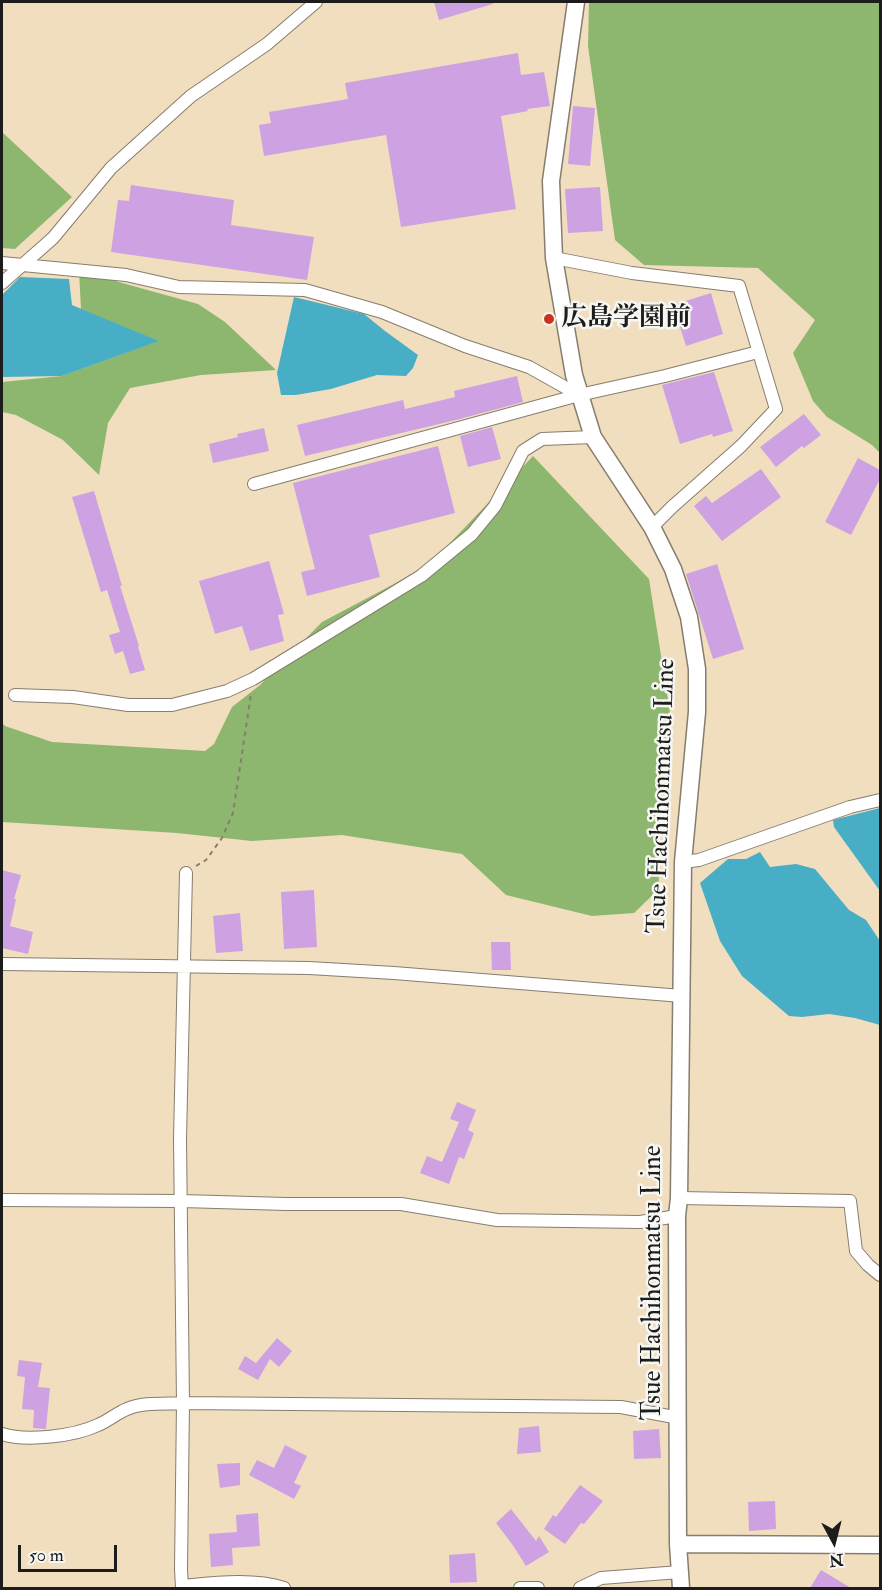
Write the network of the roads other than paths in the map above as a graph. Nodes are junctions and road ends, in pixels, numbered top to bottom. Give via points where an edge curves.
1 (316, 2) edge
2 (576, 2) edge
3 (554, 258) junction
4 (2, 263) edge
5 (21, 266) junction
6 (2, 283) edge
7 (758, 352) junction
8 (579, 395) junction
9 (593, 437) junction
10 (254, 484) dead end
11 (651, 528) junction
12 (15, 695) dead end
13 (880, 800) edge
14 (683, 862) junction
15 (186, 873) road end
16 (2, 964) edge
17 (184, 966) junction
18 (682, 996) junction
19 (679, 1198) junction
20 (2, 1200) edge
21 (182, 1201) junction
22 (677, 1216) junction
23 (880, 1275) edge
24 (183, 1403) junction
25 (679, 1418) junction
26 (2, 1434) edge
27 (678, 1544) junction
28 (880, 1545) edge
29 (680, 1580) edge
30 (182, 1587) edge
31 (284, 1588) edge
32 (520, 1588) edge
33 (538, 1588) edge
34 (580, 1588) edge

1 - 5 street via 267,44 191,96 127,153 53,238
2 - 3 main road, Tsue Hachihonmatsu Line via 551,181
3 - 7 street via 632,273 739,286
3 - 8 main road, Tsue Hachihonmatsu Line
4 - 5 street
5 - 6 street
5 - 8 street via 126,275 179,287 304,290 382,312 529,368
7 - 8 street
7 - 11 street via 776,409
8 - 9 main road, Tsue Hachihonmatsu Line
8 - 10 street
9 - 11 main road, Tsue Hachihonmatsu Line
9 - 12 street via 542,439 523,451 495,506 472,534 422,576 253,680 171,705
11 - 14 main road, Tsue Hachihonmatsu Line via 673,569 689,617 697,669 697,711
13 - 14 street
14 - 18 main road, Tsue Hachihonmatsu Line
15 - 17 street
16 - 17 street
17 - 18 street via 394,973
17 - 21 street
18 - 19 main road, Tsue Hachihonmatsu Line
19 - 22 main road, Tsue Hachihonmatsu Line
19 - 23 street via 850,1200 856,1251
20 - 21 street
21 - 22 street via 400,1204 497,1220 640,1222
21 - 24 street
22 - 25 main road, Tsue Hachihonmatsu Line
24 - 25 street via 621,1407
24 - 26 street via 128,1409 97,1426 44,1438
24 - 30 street
25 - 27 main road, Tsue Hachihonmatsu Line
27 - 28 main road
27 - 29 main road, Tsue Hachihonmatsu Line
29 - 34 street via 601,1578
30 - 31 street via 230,1582
32 - 33 street

